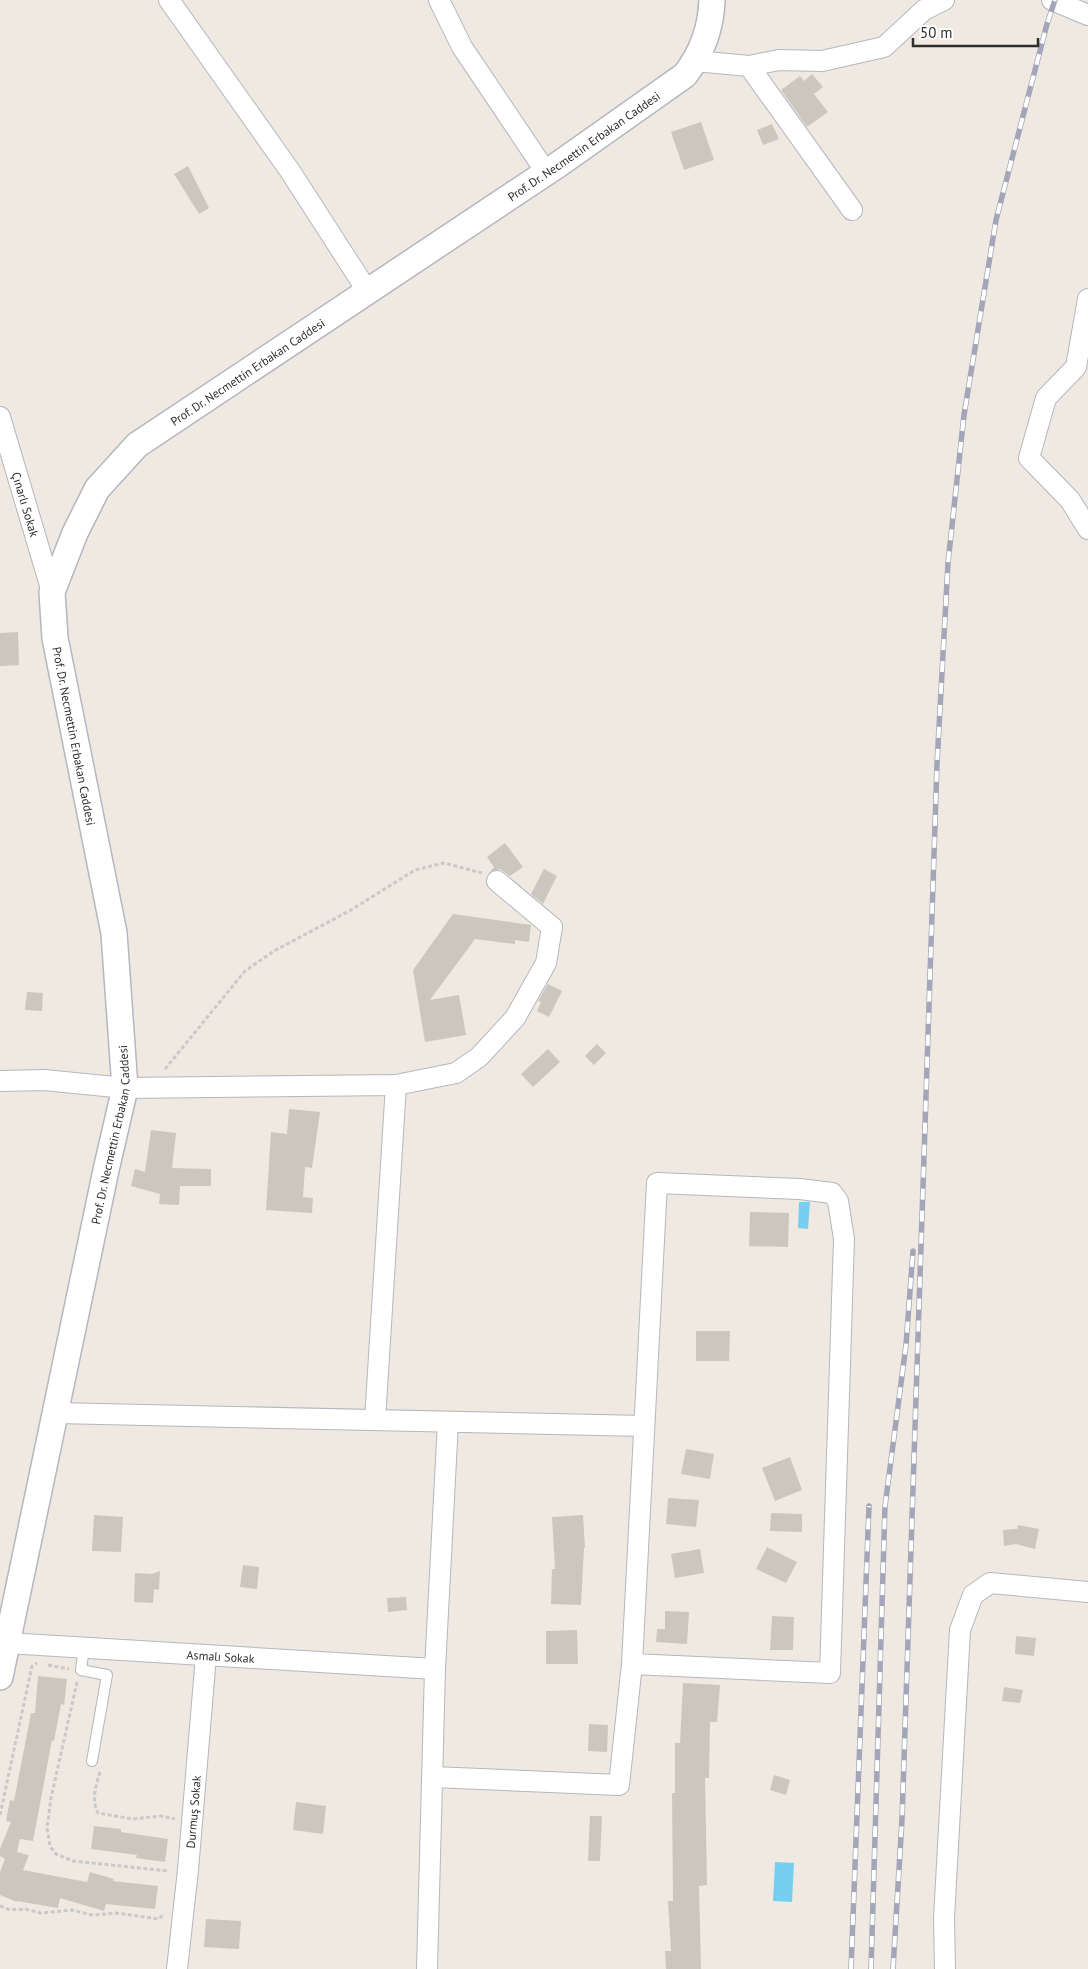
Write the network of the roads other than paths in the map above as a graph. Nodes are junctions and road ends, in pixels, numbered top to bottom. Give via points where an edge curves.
1 (169, 0) edge
2 (439, 0) edge
3 (712, 0) edge
4 (944, 0) edge
5 (1052, 0) edge
6 (1088, 15) edge
7 (695, 61) junction
8 (749, 66) junction
9 (546, 172) junction
10 (852, 210) dead end
11 (368, 292) junction
12 (1088, 299) edge
13 (0, 416) edge
14 (1088, 529) edge
15 (52, 592) junction
16 (497, 881) road end
17 (0, 1081) edge
18 (396, 1085) junction
19 (125, 1088) junction
20 (56, 1413) junction
21 (375, 1420) junction
22 (448, 1422) junction
23 (644, 1426) junction
24 (1088, 1592) edge
25 (7, 1643) junction
26 (84, 1647) junction
27 (206, 1656) junction
28 (632, 1664) junction
29 (435, 1669) junction
30 (0, 1676) edge
31 (92, 1761) road end
32 (432, 1777) junction
33 (177, 1969) edge
34 (427, 1969) edge
35 (945, 1969) edge

1 - 11 street via 290,170
2 - 9 street via 462,47
3 - 7 street, Prof. Dr. Necmettin Erbakan Caddesi via 708,31
4 - 8 street via 924,10 884,47 822,61 779,60
5 - 6 street
7 - 8 street
7 - 9 street, Prof. Dr. Necmettin Erbakan Caddesi via 669,88
8 - 10 street
9 - 11 street, Prof. Dr. Necmettin Erbakan Caddesi
11 - 15 street, Prof. Dr. Necmettin Erbakan Caddesi via 137,445 97,489 75,533
12 - 14 street via 1076,367 1046,398 1029,458 1070,500
13 - 15 street, Çınarlı Sokak
15 - 19 street, Prof. Dr. Necmettin Erbakan Caddesi via 55,638 114,933
16 - 18 street via 552,927 546,963 515,1018 479,1057 456,1073
17 - 19 street via 44,1080
18 - 19 street
18 - 21 street
19 - 20 street, Prof. Dr. Necmettin Erbakan Caddesi
20 - 21 street
20 - 25 street, Prof. Dr. Necmettin Erbakan Caddesi
21 - 22 street
22 - 23 street
22 - 29 street
23 - 28 street
23 - 28 street via 657,1183 832,1193 840,1208 844,1239 830,1673
24 - 35 street via 990,1583 973,1595 960,1630 944,1918
25 - 26 street, Asmalı Sokak
25 - 30 street, Prof. Dr. Necmettin Erbakan Caddesi
26 - 27 street, Asmalı Sokak
26 - 31 lane via 81,1670 106,1675
27 - 29 street, Asmalı Sokak
27 - 33 street, Durmuş Sokak
28 - 32 street via 619,1785
29 - 32 street
32 - 34 street

